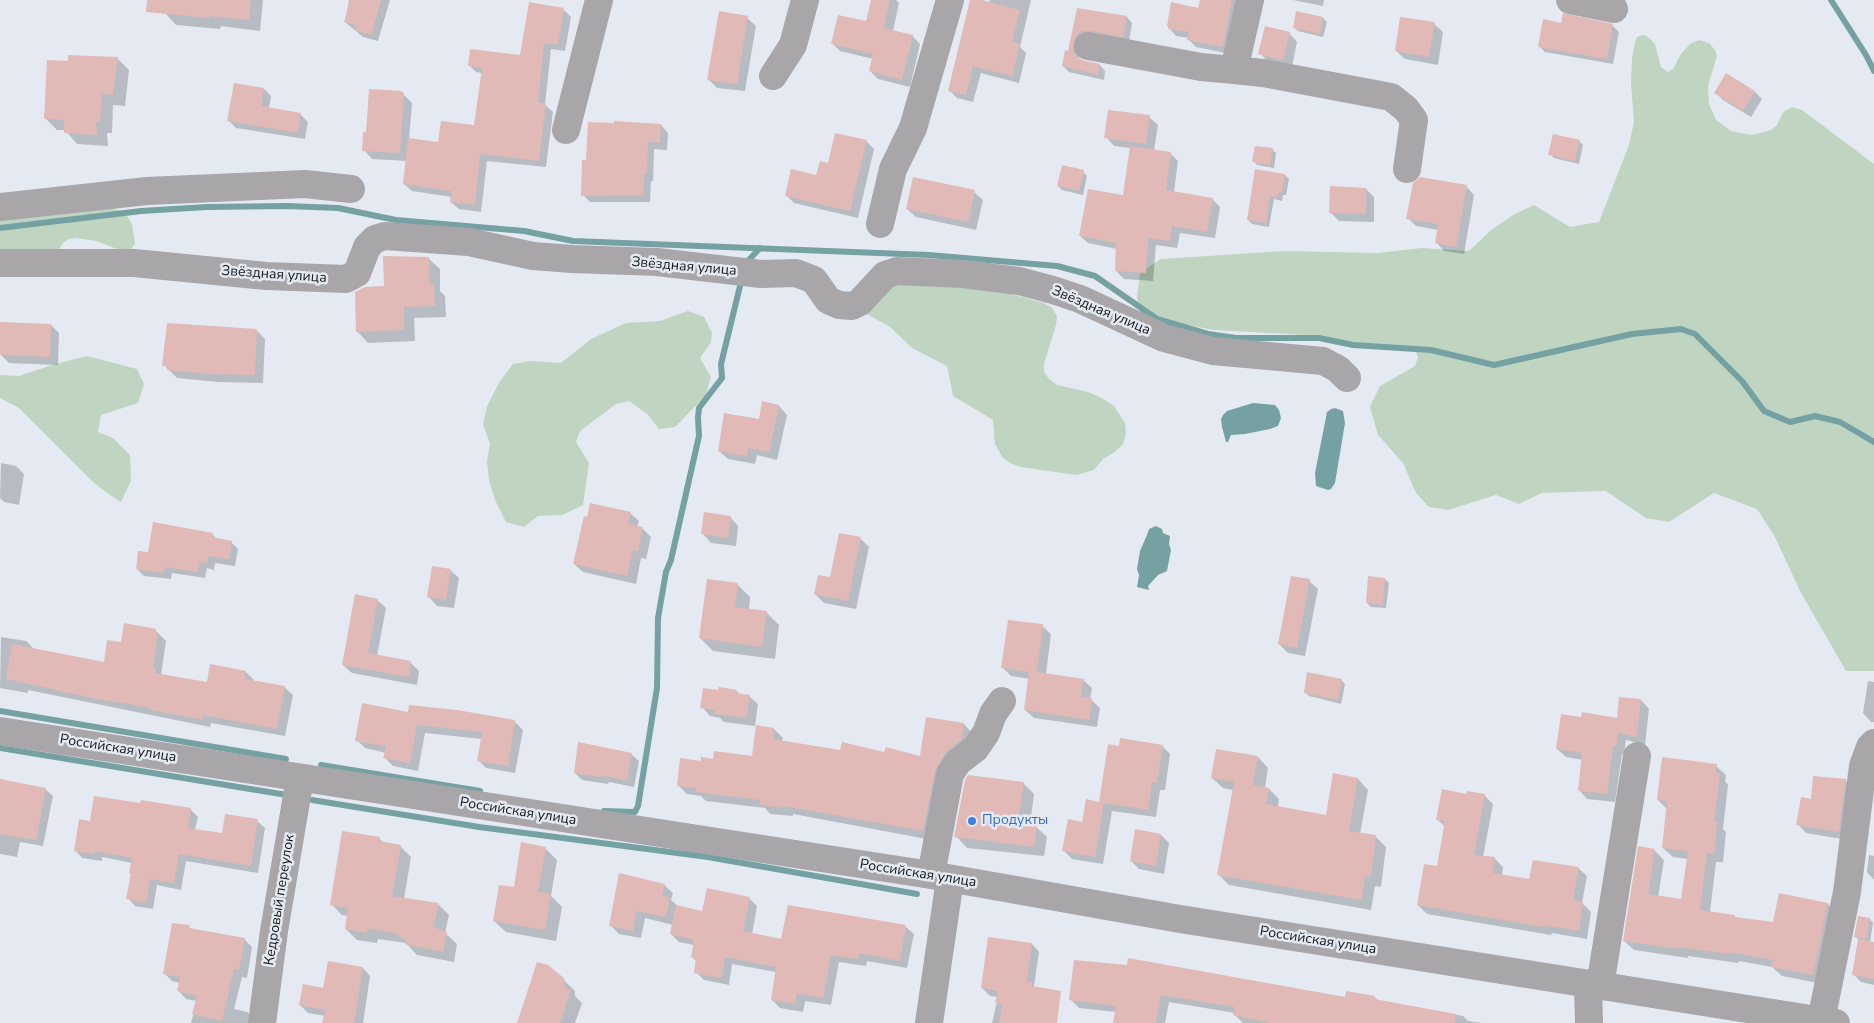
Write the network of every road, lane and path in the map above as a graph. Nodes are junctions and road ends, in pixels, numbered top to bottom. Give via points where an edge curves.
1 (599, 0) edge
2 (805, 0) edge
3 (950, 0) edge
4 (1250, 0) edge
5 (1570, 0) edge
6 (1614, 9) dead end
7 (1088, 46) dead end
8 (1234, 70) junction
9 (773, 76) dead end
10 (566, 130) dead end
11 (1407, 168) dead end
12 (351, 190) dead end
13 (0, 207) edge
14 (880, 224) dead end
15 (0, 262) edge
16 (1347, 378) dead end
17 (1002, 701) dead end
18 (0, 731) edge
19 (1874, 743) edge
20 (1637, 756) dead end
21 (300, 778) junction
22 (940, 877) junction
23 (1594, 984) junction
24 (1829, 1022) edge
25 (262, 1023) edge
26 (929, 1023) edge
27 (1589, 1023) edge

1 - 10 street
2 - 9 street via 792,44
3 - 14 street via 913,128 893,169
4 - 8 street
5 - 6 street
7 - 8 street via 1201,68
8 - 11 street via 1391,97 1414,120
12 - 13 street via 305,184 147,191
15 - 16 street, Звёздная улица via 134,263 266,276 346,279 357,273 367,247 374,239 385,236 469,242 533,256 572,260 657,262 761,274 796,273 814,280 828,300 852,306 860,302 885,275 897,271 963,274 1019,281 1053,290 1164,338 1214,351 1323,361
17 - 22 street via 975,749 958,762 950,774
18 - 21 street, Российская улица
19 - 24 street via 1863,766
20 - 23 street
21 - 22 street, Российская улица
21 - 25 street, Кедровый переулок
22 - 23 street, Российская улица via 1180,919
22 - 26 street
23 - 24 street, Российская улица
23 - 27 street

